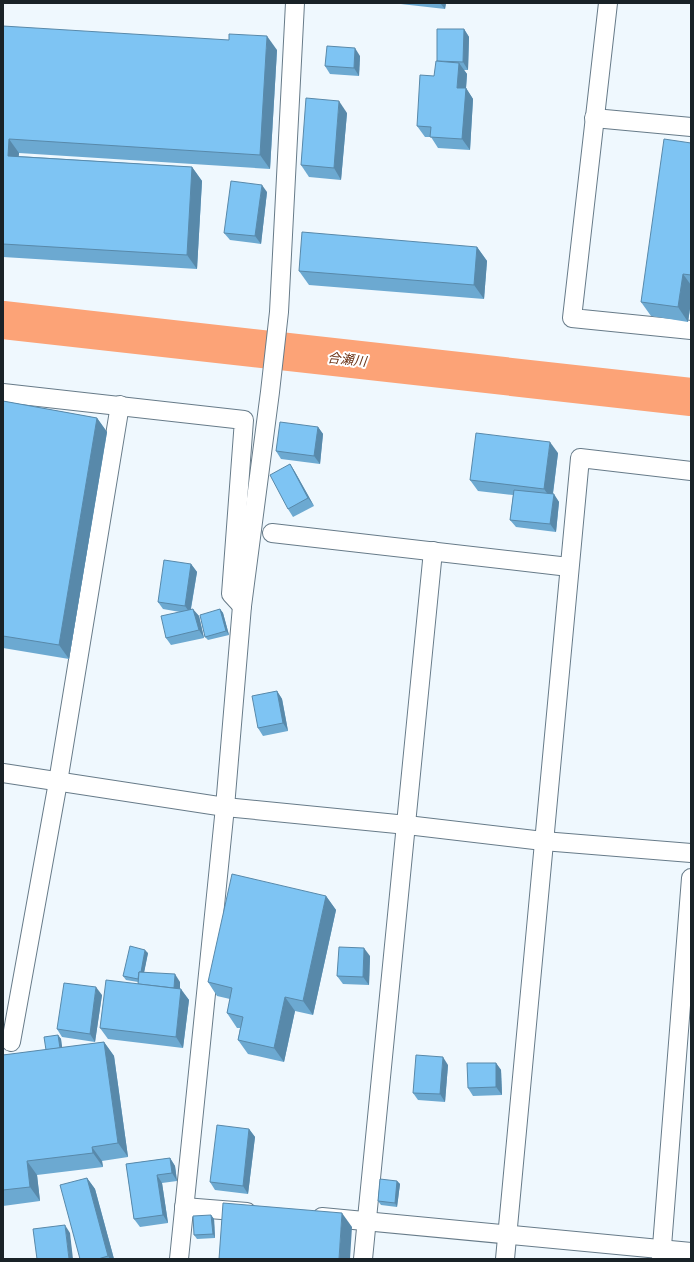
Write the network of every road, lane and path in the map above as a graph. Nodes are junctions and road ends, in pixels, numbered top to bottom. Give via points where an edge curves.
1 (295, 3) edge
2 (608, 3) edge
3 (594, 118) junction
4 (691, 128) edge
5 (691, 330) edge
6 (3, 393) edge
7 (120, 405) junction
8 (691, 472) edge
9 (272, 533) dead end
10 (433, 551) junction
11 (569, 567) junction
12 (242, 606) junction
13 (3, 773) edge
14 (58, 782) junction
15 (225, 807) junction
16 (407, 825) junction
17 (543, 841) junction
18 (691, 853) edge
19 (691, 878) edge
20 (11, 1042) dead end
21 (184, 1207) junction
22 (264, 1213) edge
23 (303, 1216) edge
24 (367, 1220) junction
25 (507, 1236) junction
26 (691, 1252) edge
27 (661, 1254) edge
28 (179, 1259) edge
29 (363, 1259) edge
30 (505, 1259) edge

1 - 12 street via 279,312
2 - 3 street
3 - 4 street
3 - 5 street via 572,318
6 - 7 street
7 - 12 street via 244,420 231,594
7 - 14 street
8 - 11 street via 580,458
9 - 10 street
10 - 11 street
10 - 16 street
11 - 17 street
12 - 15 street
13 - 14 street
14 - 15 street
14 - 20 street
15 - 16 street
15 - 21 street
16 - 17 street
16 - 24 street
17 - 18 street
17 - 25 street
19 - 27 street
21 - 22 street
21 - 28 street
23 - 24 street
24 - 25 street
24 - 29 street
25 - 27 street
25 - 30 street
26 - 27 street

